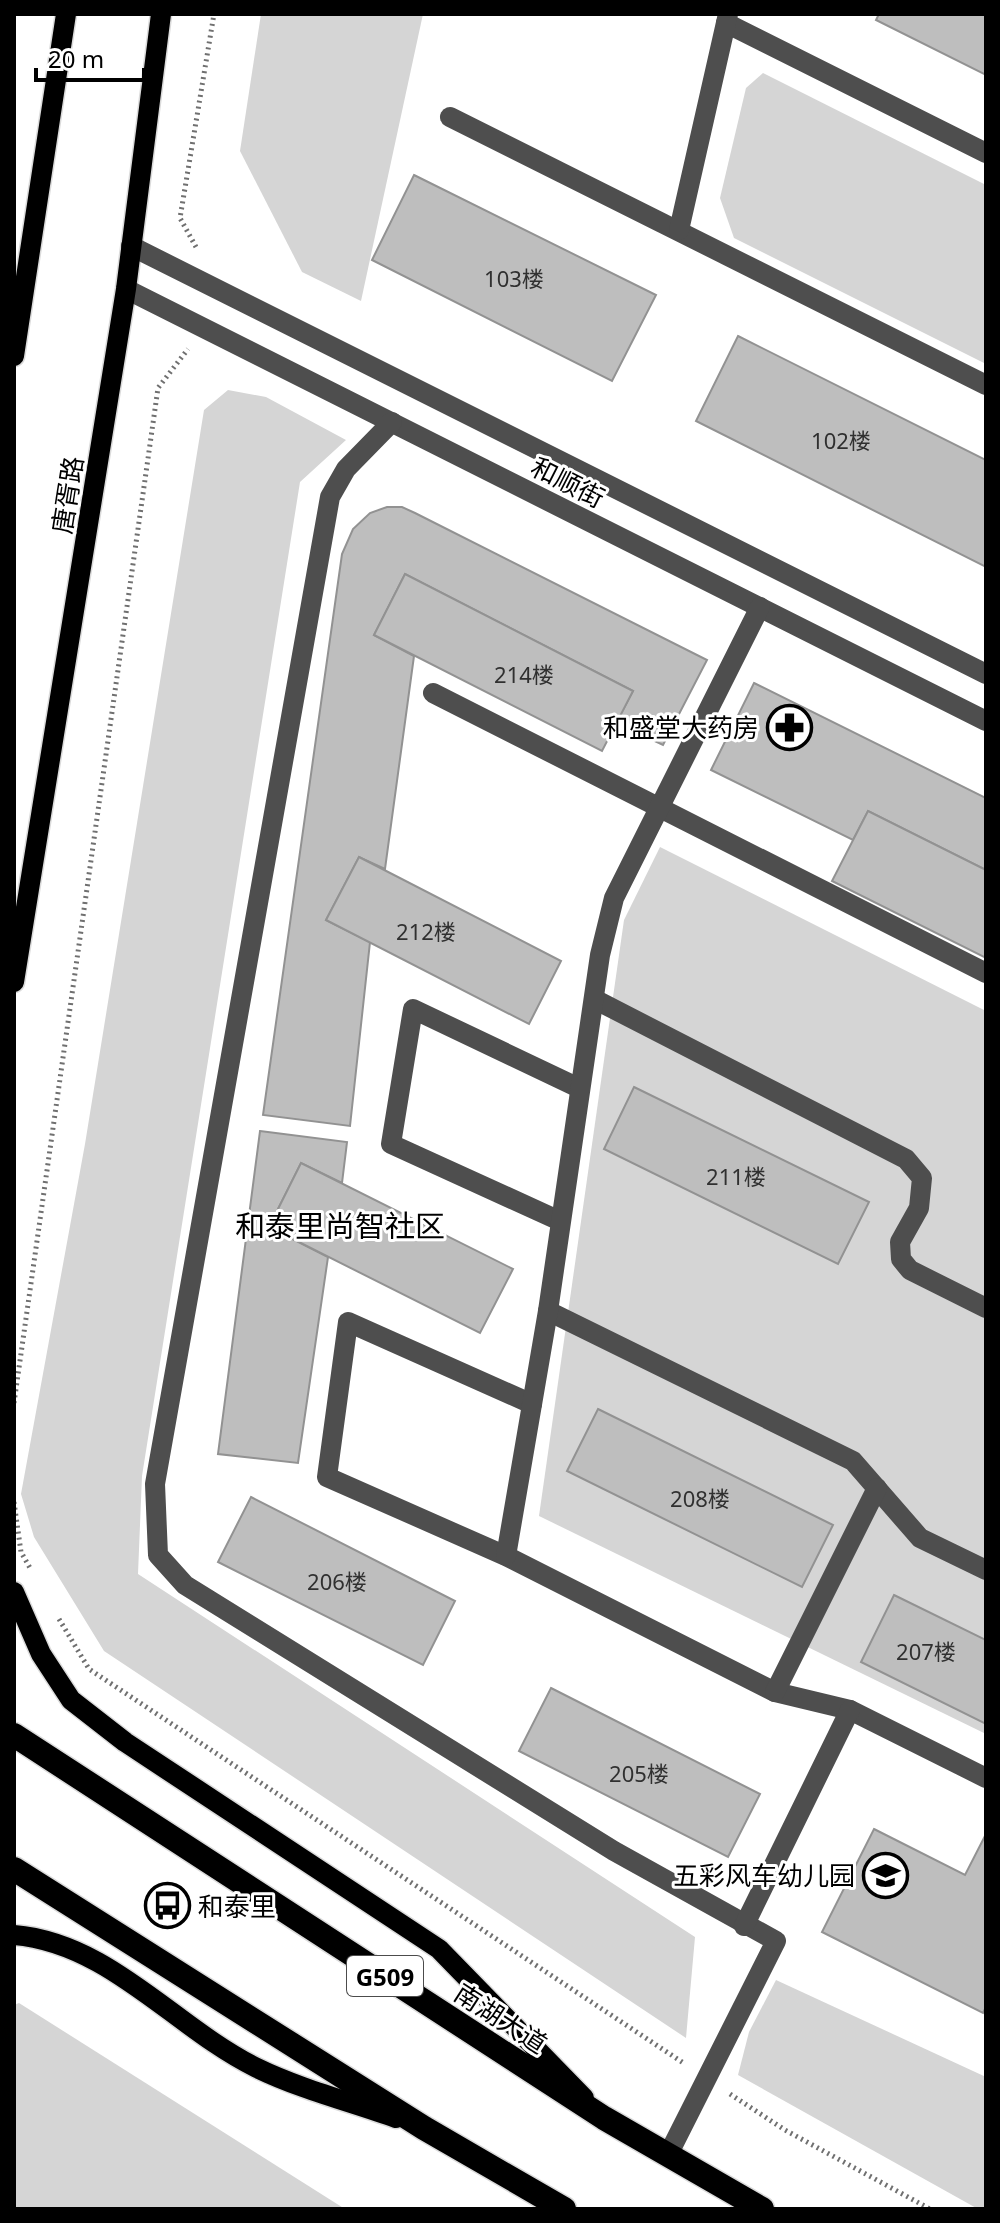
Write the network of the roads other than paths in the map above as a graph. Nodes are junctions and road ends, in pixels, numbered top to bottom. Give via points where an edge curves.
1 (66, 14) edge
2 (161, 14) edge
3 (727, 18) edge
4 (450, 117) dead end
5 (986, 153) edge
6 (679, 230) junction
7 (131, 246) junction
8 (126, 289) junction
9 (14, 356) edge
10 (986, 385) edge
11 (392, 422) junction
12 (760, 607) junction
13 (986, 674) edge
14 (433, 693) dead end
15 (986, 721) edge
16 (657, 806) junction
17 (986, 973) edge
18 (14, 982) edge
19 (594, 999) junction
20 (579, 1088) junction
21 (560, 1221) junction
22 (986, 1308) edge
23 (548, 1311) junction
24 (532, 1404) junction
25 (877, 1488) junction
26 (506, 1556) junction
27 (986, 1570) edge
28 (14, 1592) edge
29 (775, 1692) junction
30 (850, 1710) junction
31 (14, 1735) edge
32 (986, 1778) edge
33 (14, 1869) edge
34 (744, 1926) junction
35 (14, 1935) edge
36 (604, 2118) junction
37 (424, 2128) junction
38 (668, 2155) junction
39 (564, 2209) edge
40 (762, 2209) edge

1 - 9 main road
2 - 7 main road, 唐胥路
3 - 5 street
3 - 6 street
4 - 6 street
6 - 10 street
7 - 8 main road, 唐胥路
7 - 13 street, 和顺街
8 - 11 street, 和顺街
8 - 18 main road, 唐胥路
11 - 12 street, 和顺街
11 - 34 street via 346,469 330,497 155,1484 158,1555 185,1585
12 - 15 street, 和顺街
12 - 16 street
14 - 16 street
16 - 17 street
16 - 19 street via 614,898
19 - 20 street
19 - 22 street via 906,1159 922,1178 919,1208 900,1242 901,1259 910,1270
20 - 21 street
20 - 21 street via 413,1009 391,1144
21 - 23 street
23 - 24 street
23 - 25 street via 853,1461
24 - 26 street
24 - 26 street via 348,1322 327,1477
25 - 27 street via 920,1538
25 - 29 street
26 - 29 street
28 - 36 main road via 41,1654 71,1700 125,1742 439,1949
29 - 30 street
30 - 32 street
30 - 34 street
31 - 36 highway, 南湖大道 / G509
33 - 37 highway
34 - 38 street via 776,1941
35 - 37 main road via 44,1938 85,1954 257,2068
36 - 38 highway, 南湖大道 / G509
37 - 39 highway
38 - 40 highway, 南湖大道 / G509

